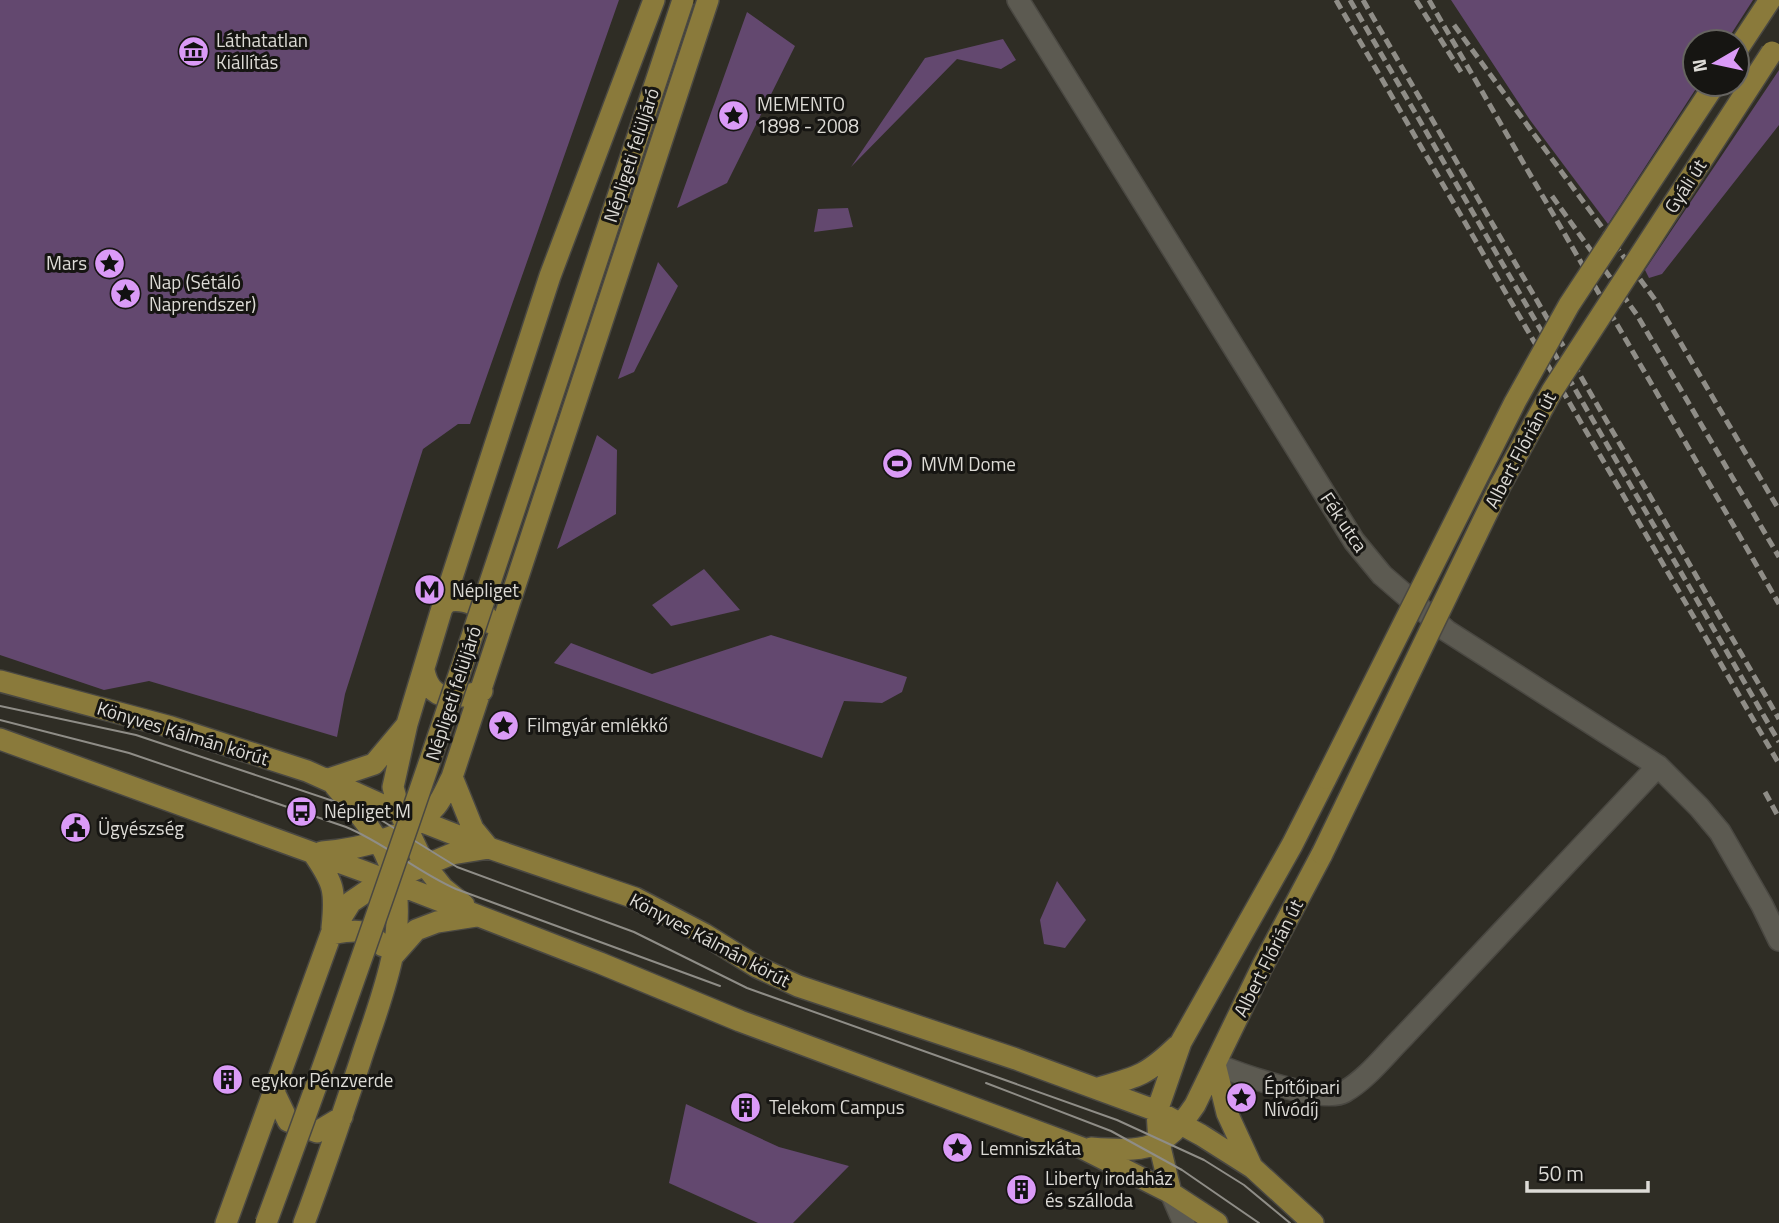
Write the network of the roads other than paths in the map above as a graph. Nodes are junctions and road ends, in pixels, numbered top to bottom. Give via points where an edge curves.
1 (654, 0) edge
2 (683, 0) edge
3 (708, 0) edge
4 (1018, 0) edge
5 (1770, 0) edge
6 (1751, 29) edge
7 (1775, 46) edge
8 (1706, 98) edge
9 (1569, 305) joint
10 (1591, 332) joint
11 (442, 608) junction
12 (498, 634) junction
13 (424, 670) junction
14 (0, 681) edge
15 (482, 691) junction
16 (407, 724) junction
17 (0, 739) edge
18 (1658, 766) junction
19 (452, 777) junction
20 (329, 779) junction
21 (409, 821) junction
22 (377, 840) junction
23 (489, 848) junction
24 (313, 853) junction
25 (424, 864) junction
26 (392, 881) junction
27 (478, 916) junction
28 (331, 933) junction
29 (1779, 940) edge
30 (393, 957) junction
31 (1181, 1042) junction
32 (1216, 1064) junction
33 (1098, 1088) junction
34 (275, 1094) junction
35 (1157, 1111) junction
36 (342, 1117) junction
37 (1182, 1124) junction
38 (1158, 1143) junction
39 (1082, 1147) junction
40 (1253, 1168) junction
41 (1171, 1193) junction
42 (226, 1223) edge
43 (266, 1223) edge
44 (304, 1223) edge
45 (1184, 1223) edge
46 (1217, 1223) edge
47 (1313, 1223) edge

1 - 11 main road via 550,275
2 - 43 main road, Népligeti felüljáró, bridge via 426,773
3 - 12 main road
4 - 18 street, Fék utca via 1298,453 1354,541 1382,575 1472,649
5 - 6 main road
7 - 10 main road, Gyáli út, bridge
8 - 9 main road, Gyáli út, bridge
9 - 31 main road, Albert Flórián út, bridge via 1515,402 1292,845
10 - 32 main road, Albert Flórián út, bridge via 1552,391 1500,486
11 - 12 main road via 447,601 472,603
11 - 13 main road
12 - 15 main road
13 - 15 main road via 426,683 438,694 452,698
13 - 16 main road
14 - 20 main road, Könyves Kálmán körút via 171,727
15 - 19 main road
16 - 20 main road via 374,764
16 - 21 main road via 393,787
17 - 24 main road
18 - 29 street, Fék utca via 1720,832
18 - 32 street via 1343,1093 1322,1096
19 - 21 main road via 438,805
19 - 23 main road via 473,829
20 - 21 main road, Könyves Kálmán körút
20 - 22 main road
21 - 22 main road
21 - 23 main road, Könyves Kálmán körút
21 - 25 main road
22 - 24 main road via 350,850
22 - 26 main road
23 - 25 main road
23 - 33 main road, Könyves Kálmán körút via 635,898 798,986
24 - 26 main road
24 - 28 main road via 330,877 335,901
25 - 26 main road
25 - 27 main road via 443,888
26 - 27 main road
26 - 28 main road via 351,902
26 - 30 main road via 397,906
27 - 30 main road via 416,930
27 - 39 main road via 740,1021
28 - 30 main road via 356,929 377,939
28 - 34 main road
30 - 36 main road
31 - 33 main road via 1156,1066
31 - 35 main road, Albert Flórián út
32 - 37 main road, Albert Flórián út
32 - 40 main road via 1227,1114
33 - 35 main road, Könyves Kálmán körút
34 - 36 main road via 288,1121 317,1132
34 - 42 main road
35 - 37 main road, Könyves Kálmán körút
35 - 38 main road
36 - 44 main road
37 - 38 main road, Albert Flórián út
37 - 40 main road, Könyves Kálmán körút
38 - 39 main road via 1141,1150
38 - 41 main road
39 - 41 main road
40 - 47 main road, Könyves Kálmán körút
41 - 45 street
41 - 46 main road

